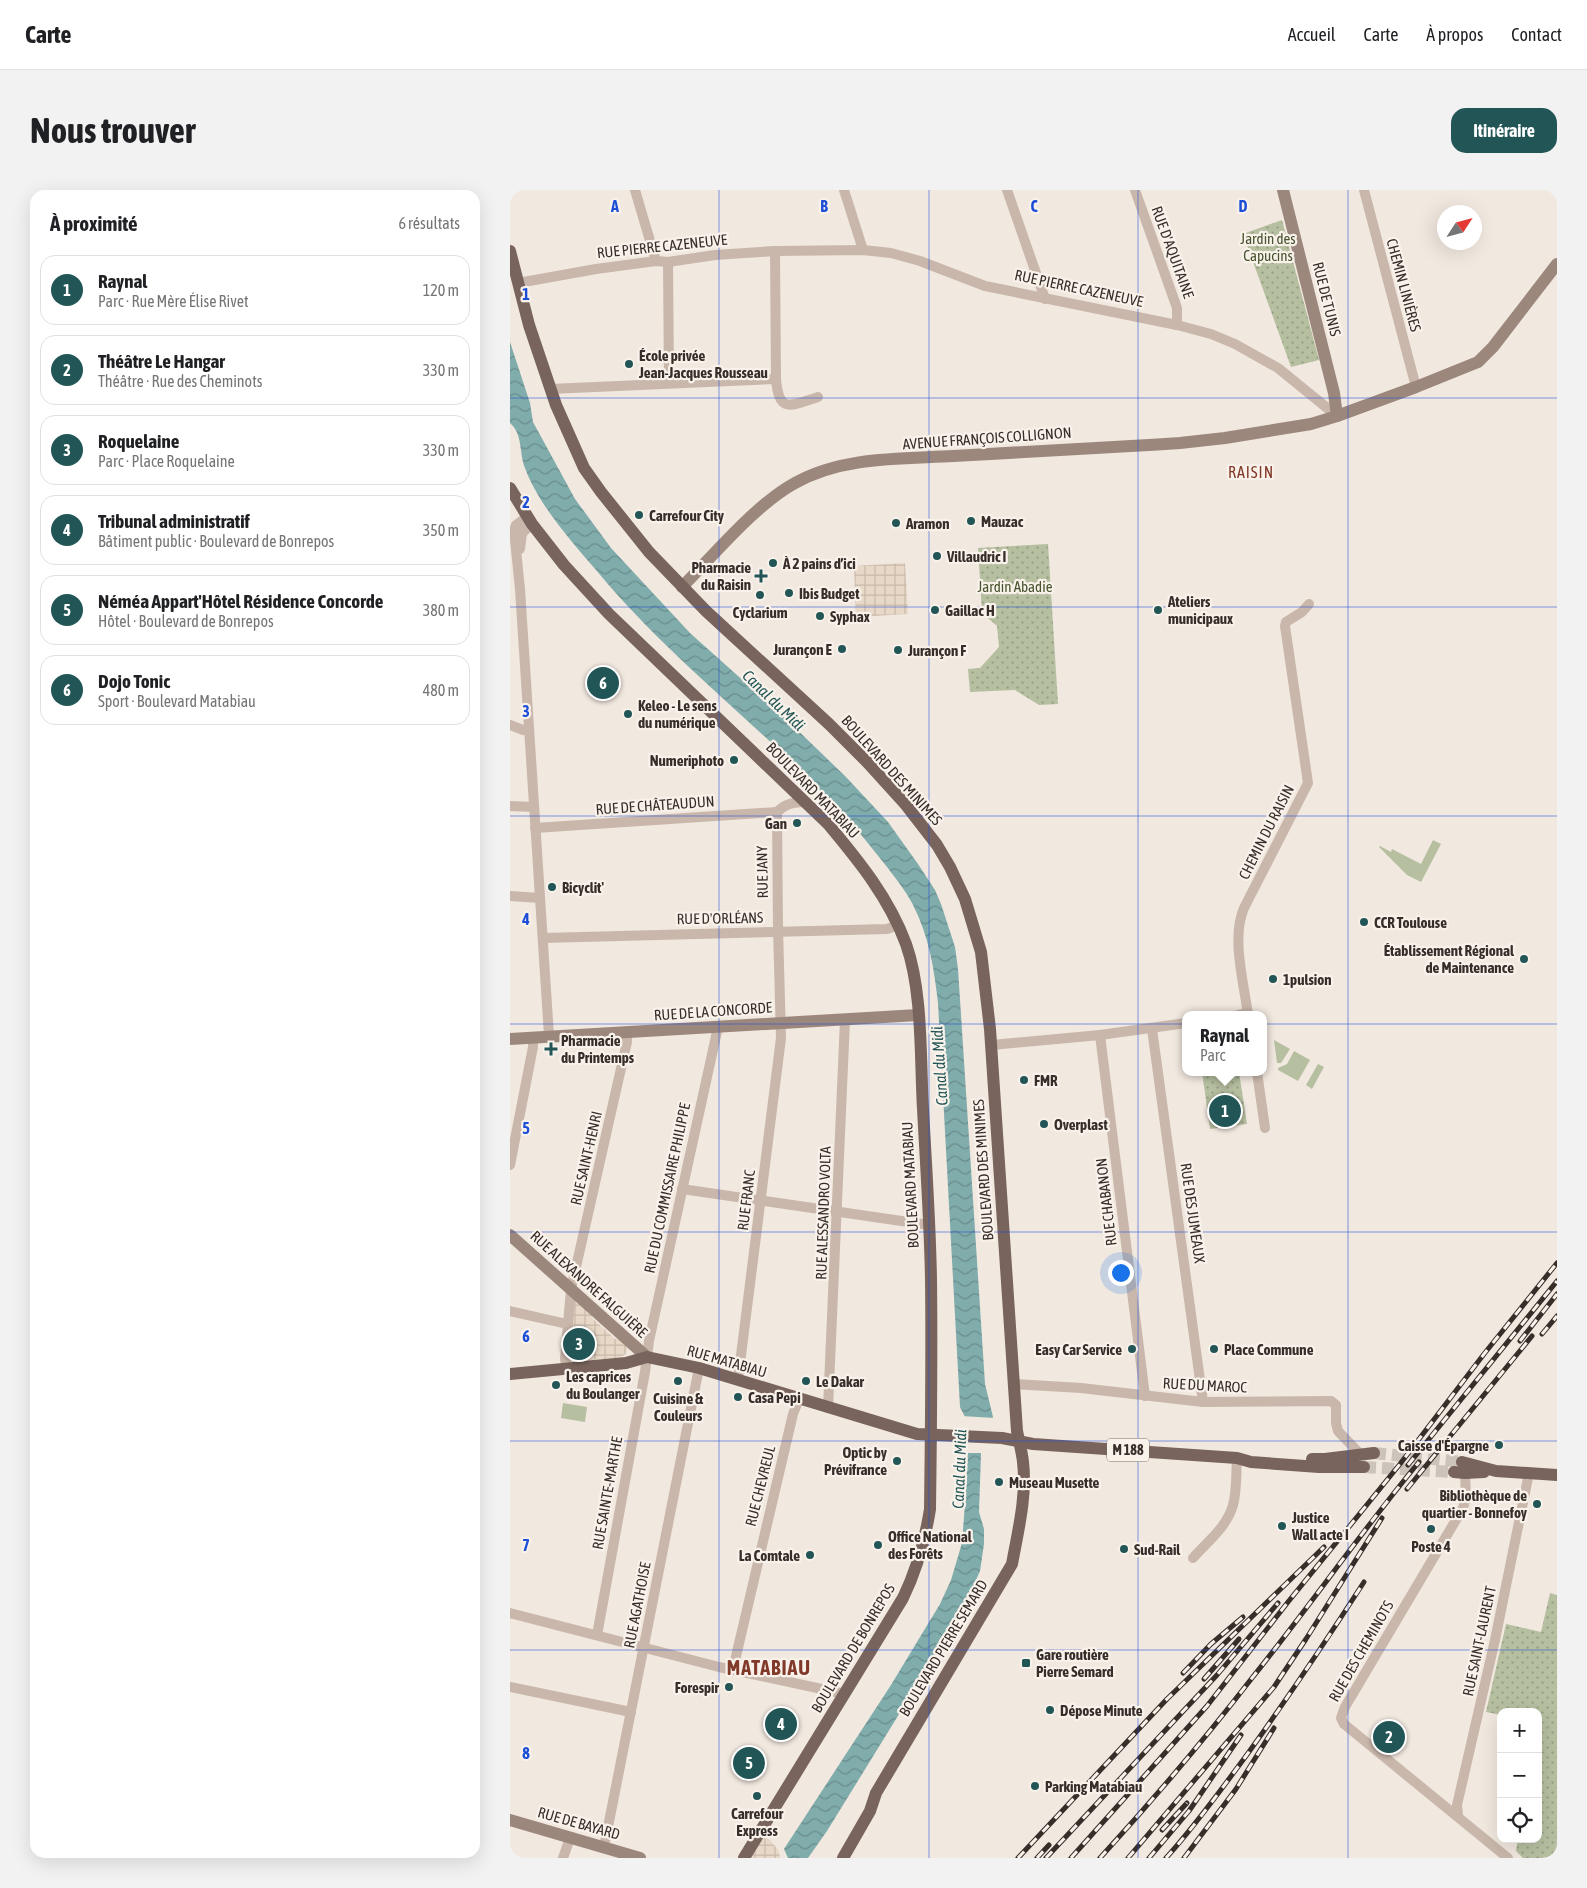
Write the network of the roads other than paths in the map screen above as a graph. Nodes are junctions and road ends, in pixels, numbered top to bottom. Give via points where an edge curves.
1 (634, 190) edge
2 (845, 190) edge
3 (1007, 190) edge
4 (1135, 190) edge
5 (1283, 190) edge
6 (1364, 190) edge
7 (863, 250) junction
8 (510, 251) edge
9 (775, 251) junction
10 (656, 261) junction
11 (668, 262) junction
12 (1557, 264) edge
13 (518, 283) junction
14 (1045, 299) junction
15 (1176, 325) junction
16 (776, 379) junction
17 (669, 383) junction
18 (1416, 387) junction
19 (550, 389) junction
20 (818, 397) dead end
21 (1337, 416) junction
22 (510, 488) edge
23 (529, 520) junction
24 (514, 579) edge
25 (682, 587) junction
26 (1309, 604) dead end
27 (510, 724) edge
28 (529, 730) junction
29 (805, 802) junction
30 (510, 806) edge
31 (534, 807) junction
32 (776, 812) junction
33 (535, 828) junction
34 (510, 896) edge
35 (540, 898) junction
36 (898, 925) junction
37 (778, 932) junction
38 (543, 938) junction
39 (1245, 1011) edge
40 (918, 1015) junction
41 (845, 1020) junction
42 (781, 1023) junction
43 (1182, 1024) edge
44 (718, 1027) junction
45 (1152, 1029) junction
46 (627, 1033) junction
47 (1100, 1035) junction
48 (549, 1036) junction
49 (533, 1037) junction
50 (510, 1039) edge
51 (992, 1045) junction
52 (1258, 1076) edge
53 (1265, 1128) dead end
54 (510, 1165) edge
55 (682, 1189) junction
56 (761, 1201) junction
57 (838, 1212) junction
58 (929, 1225) junction
59 (510, 1235) edge
60 (571, 1289) junction
61 (510, 1311) edge
62 (568, 1324) junction
63 (646, 1357) junction
64 (699, 1368) junction
65 (567, 1369) junction
66 (510, 1374) edge
67 (738, 1380) junction
68 (1014, 1384) junction
69 (1145, 1396) junction
70 (799, 1399) junction
71 (1202, 1402) junction
72 (828, 1408) junction
73 (931, 1435) junction
74 (1019, 1441) junction
75 (1374, 1453) tunnel mouth
76 (1360, 1454) junction
77 (1237, 1458) junction
78 (1364, 1467) tunnel mouth
79 (1460, 1469) junction
80 (1496, 1471) junction
81 (1529, 1473) junction
82 (1557, 1475) edge
83 (1193, 1558) dead end
84 (510, 1613) edge
85 (597, 1635) junction
86 (644, 1647) junction
87 (732, 1669) junction
88 (510, 1687) edge
89 (845, 1694) junction
90 (631, 1712) junction
91 (1458, 1815) junction
92 (510, 1820) edge
93 (570, 1838) junction
94 (604, 1847) junction
95 (563, 1858) edge
96 (640, 1858) edge
97 (744, 1858) edge
98 (843, 1858) edge
99 (1508, 1858) edge

1 - 10 street
2 - 7 street
3 - 14 street
4 - 15 street, RUE D'AQUITAINE via 1177,308
5 - 21 street, RUE DE TUNIS
6 - 18 street, CHEMIN LINIÈRES
7 - 9 street, RUE PIERRE CAZENEUVE
7 - 14 street, RUE PIERRE CAZENEUVE via 891,253 985,286
8 - 13 main road, BOULEVARD DES MINIMES
9 - 11 street, RUE PIERRE CAZENEUVE
9 - 16 street
10 - 11 street, RUE PIERRE CAZENEUVE
10 - 13 street, RUE PIERRE CAZENEUVE
11 - 17 street
12 - 18 street via 1487,354 1469,366
13 - 19 main road, BOULEVARD DES MINIMES
14 - 15 street, RUE PIERRE CAZENEUVE
15 - 21 street, RUE PIERRE CAZENEUVE via 1219,337 1262,358
16 - 17 street
16 - 20 street via 782,403 788,405
17 - 19 street
18 - 21 street
19 - 25 main road, BOULEVARD DES MINIMES via 574,448 596,486
21 - 25 street, AVENUE FRANÇOIS COLLIGNON via 1303,425 1180,443 853,463 833,468 796,482 770,500
22 - 23 main road, BOULEVARD MATABIAU
23 - 24 street via 522,533 521,563
23 - 29 main road, BOULEVARD MATABIAU via 564,565 609,614
24 - 28 street
25 - 51 main road, BOULEVARD DES MINIMES via 857,752 906,805 937,845 974,924 981,952
26 - 39 street, CHEMIN DU RAISIN via 1285,626 1308,783 1244,908 1239,924
27 - 28 street
28 - 31 street
29 - 32 street via 790,803
29 - 36 main road, BOULEVARD MATABIAU via 856,858 876,885
30 - 31 street
31 - 33 street
32 - 33 street, RUE DE CHÂTEAUDUN
32 - 37 street, RUE JANY
33 - 35 street
34 - 35 street
35 - 38 street
36 - 37 street, RUE D'ORLÉANS via 887,929
36 - 40 main road, BOULEVARD MATABIAU via 911,966
37 - 38 street, RUE D'ORLÉANS
37 - 42 street, RUE JANY
38 - 48 street
40 - 41 street, RUE DE LA CONCORDE
40 - 58 main road, BOULEVARD MATABIAU
41 - 42 street, RUE DE LA CONCORDE
41 - 57 street, RUE ALESSANDRO VOLTA
42 - 44 street, RUE DE LA CONCORDE
42 - 56 street, RUE FRANC
43 - 45 street
44 - 46 street, RUE DE LA CONCORDE
44 - 55 street, RUE DU COMMISSAIRE PHILIPPE
45 - 47 street
45 - 71 street, RUE DES JUMEAUX
46 - 48 street, RUE DE LA CONCORDE
46 - 60 street, RUE SAINT-HENRI
47 - 51 street
47 - 69 street, RUE CHABANON
48 - 49 street, RUE DE LA CONCORDE
49 - 50 street, RUE DE LA CONCORDE
49 - 54 street
51 - 68 main road, BOULEVARD DES MINIMES
52 - 53 street
55 - 56 street
55 - 63 street, RUE DU COMMISSAIRE PHILIPPE
56 - 57 street
56 - 67 street, RUE FRANC
57 - 58 street
57 - 72 street, RUE ALESSANDRO VOLTA
58 - 73 main road, BOULEVARD MATABIAU
59 - 60 street, RUE ALEXANDRE FALGUIÈRE
60 - 62 street, RUE SAINT-HENRI
60 - 63 street, RUE ALEXANDRE FALGUIÈRE
61 - 62 street
62 - 65 street, RUE SAINT-HENRI
63 - 64 main road, RUE MATABIAU
63 - 65 main road, RUE MATABIAU via 626,1363
63 - 85 street, RUE SAINTE-MARTHE
64 - 67 main road, RUE MATABIAU
64 - 86 street, RUE AGATHOISE
65 - 66 main road, RUE MATABIAU
67 - 70 main road, RUE MATABIAU
68 - 69 street, RUE DU MAROC
68 - 74 main road, BOULEVARD DES MINIMES
69 - 71 street, RUE DU MAROC
70 - 72 main road, RUE MATABIAU
70 - 87 street, RUE CHEVREUL
71 - 76 street, RUE DU MAROC via 1332,1401 1336,1407 1338,1431
72 - 73 main road, RUE MATABIAU via 917,1434
73 - 74 main road, RUE MATABIAU
73 - 89 main road, BOULEVARD DE BONREPOS via 930,1509 915,1573
74 - 77 main road, M 188
74 - 98 main road, BOULEVARD PIERRE SEMARD via 1023,1460 1023,1503 1012,1564 876,1793 870,1811
75 - 76 main road, M 188
76 - 77 main road, M 188 via 1325,1459
77 - 78 main road, M 188 via 1309,1467
77 - 83 street via 1230,1515
79 - 80 main road
79 - 80 main road via 1480,1467
79 - 91 street, RUE DES CHEMINOTS via 1466,1497 1463,1508 1341,1718 1344,1724
80 - 81 main road
81 - 82 main road
81 - 91 street, RUE SAINT-LAURENT via 1457,1805
84 - 85 street
85 - 86 street
86 - 87 street
86 - 90 street, RUE AGATHOISE
87 - 89 street
88 - 90 street
89 - 97 main road, BOULEVARD DE BONREPOS
90 - 94 street, RUE AGATHOISE
91 - 99 street, RUE DES CHEMINOTS
92 - 93 street, RUE DE BAYARD
93 - 94 street, RUE DE BAYARD
93 - 95 street
94 - 96 street, RUE DE BAYARD

